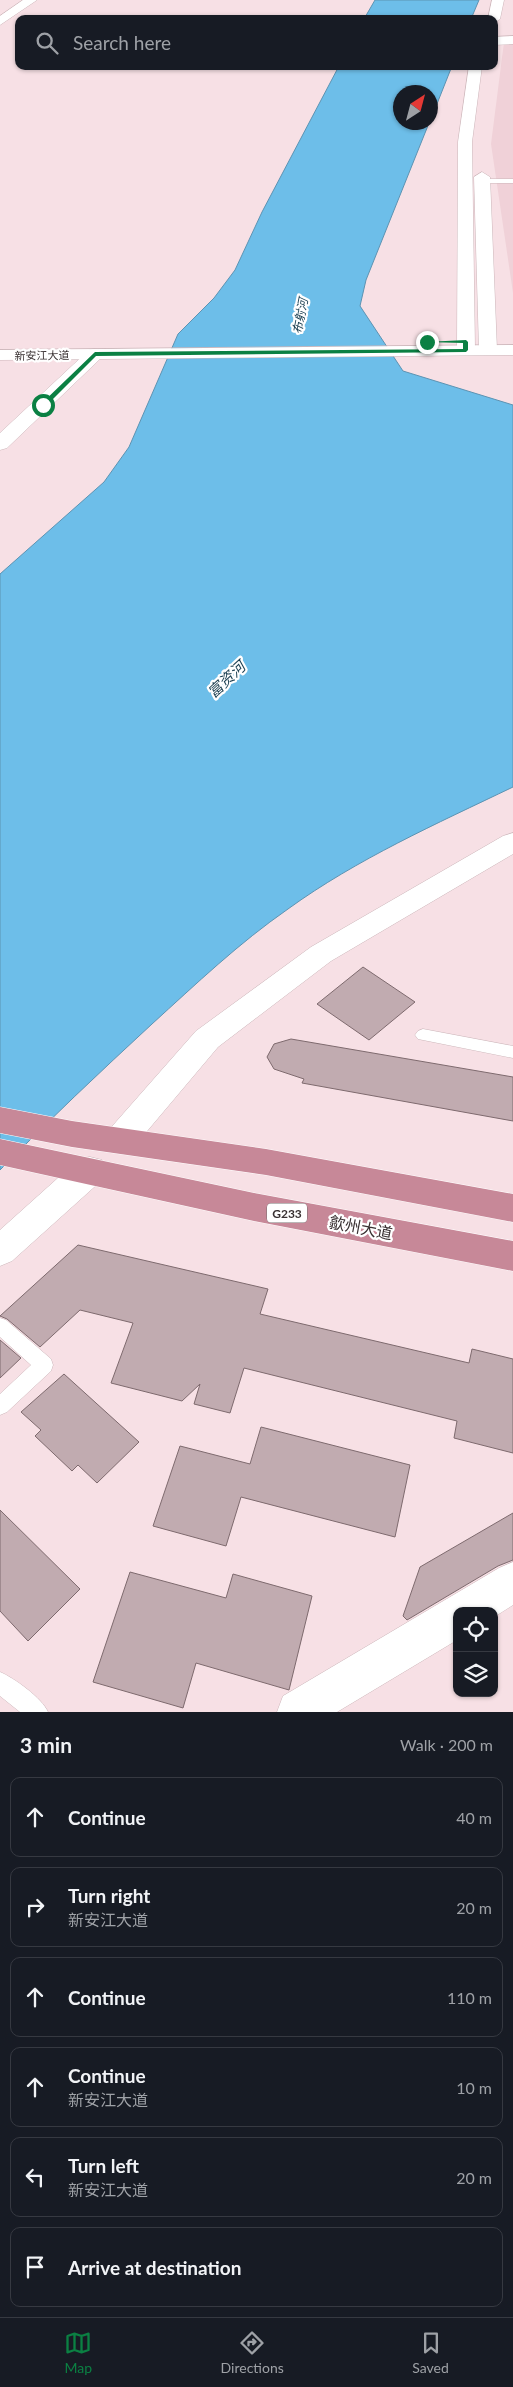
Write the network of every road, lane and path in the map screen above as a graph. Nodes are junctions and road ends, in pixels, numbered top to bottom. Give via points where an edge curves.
1 (17, 0) edge
2 (31, 0) edge
3 (498, 0) edge
4 (0, 11) edge
5 (495, 15) edge
6 (0, 21) edge
7 (513, 40) edge
8 (498, 41) edge
9 (475, 70) edge
10 (489, 70) edge
11 (485, 114) dead end
12 (482, 162) dead end
13 (482, 181) junction
14 (513, 182) edge
15 (513, 342) edge
16 (0, 346) edge
17 (466, 346) junction
18 (488, 346) junction
19 (144, 349) junction
20 (513, 350) edge
21 (95, 354) junction
22 (0, 355) edge
23 (0, 444) edge
24 (513, 842) edge
25 (423, 1035) dead end
26 (513, 1052) edge
27 (0, 1120) edge
28 (120, 1140) junction
29 (0, 1152) edge
30 (75, 1156) junction
31 (513, 1208) edge
32 (0, 1251) edge
33 (513, 1256) edge
34 (0, 1326) edge
35 (0, 1406) edge
36 (513, 1582) edge
37 (472, 1607) edge
38 (453, 1618) edge
39 (0, 1683) edge
40 (298, 1711) edge
41 (37, 1712) edge

1 - 4 street
2 - 6 street
3 - 5 street
7 - 8 street
9 - 17 street via 465,142
10 - 11 street
12 - 13 street
13 - 14 lane
13 - 18 street
15 - 18 street
16 - 19 street, 新安江大道
17 - 18 street
17 - 19 street
18 - 20 street
19 - 21 street, 新安江大道
21 - 22 street, 新安江大道
21 - 23 street
24 - 28 street via 321,954 207,1039
25 - 26 lane
27 - 30 highway, G233
28 - 30 highway, G233
28 - 31 highway, G233 via 266,1162
29 - 30 highway, G233
30 - 32 street
30 - 33 highway, 歙州大道 / G233 via 254,1206
34 - 35 lane via 44,1365
36 - 37 street
38 - 40 street
39 - 41 lane

